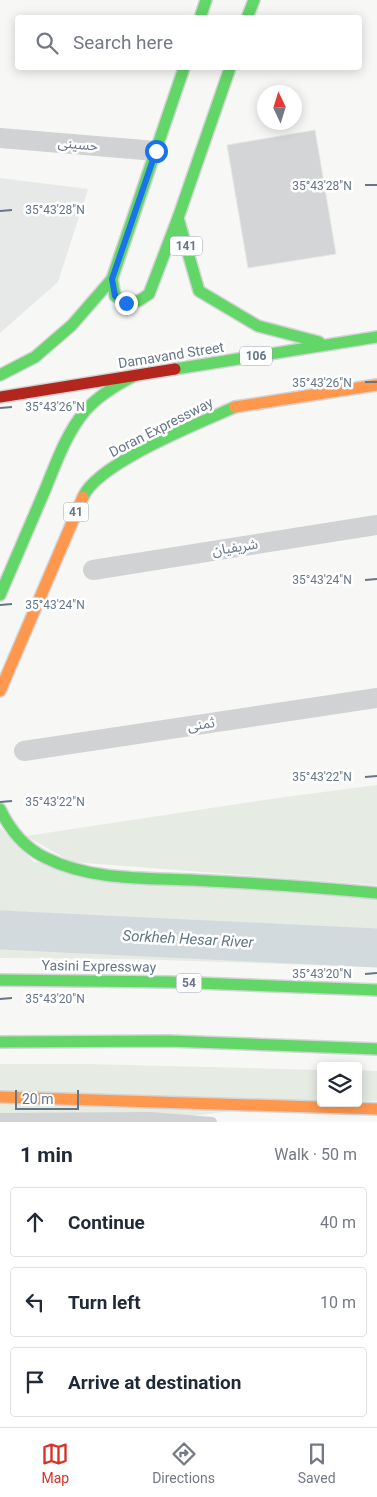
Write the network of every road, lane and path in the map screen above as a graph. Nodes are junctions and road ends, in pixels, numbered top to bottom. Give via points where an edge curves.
1 (206, 0) edge
2 (254, 0) edge
3 (201, 15) edge
4 (249, 15) edge
5 (183, 70) edge
6 (229, 70) edge
7 (0, 138) edge
8 (156, 151) junction
9 (178, 218) junction
10 (112, 279) junction
11 (377, 337) edge
12 (328, 344) junction
13 (0, 375) edge
14 (134, 376) junction
15 (377, 385) edge
16 (0, 396) edge
17 (377, 525) edge
18 (93, 570) dead end
19 (0, 595) edge
20 (1, 696) edge
21 (377, 698) edge
22 (24, 751) dead end
23 (0, 809) edge
24 (377, 893) edge
25 (0, 980) edge
26 (377, 990) edge
27 (0, 1042) edge
28 (377, 1048) edge
29 (0, 1098) edge
30 (377, 1109) edge
31 (0, 1118) edge
32 (212, 1122) edge

1 - 3 main road
2 - 4 main road
5 - 8 main road
6 - 9 main road, 141
7 - 8 street, حسینی
8 - 10 main road
9 - 10 main road via 149,294 139,302 126,303 115,296
9 - 12 main road, 141 via 199,291 258,326
10 - 13 main road via 72,325 35,357
11 - 12 main road, Damavand Street / 106
12 - 14 main road, Damavand Street / 106
14 - 16 main road, Damavand Street / 106
14 - 19 main road via 105,392 80,418 54,468
15 - 20 main road, Doran Expressway / 41 via 235,408 181,431 105,473 85,493
17 - 18 street, شریفیان
21 - 22 street, ثمنی
23 - 24 main road via 16,836 30,849 74,869 120,876
25 - 26 main road, Yasini Expressway / 54 via 170,982
27 - 28 main road via 169,1041
29 - 30 main road
31 - 32 lane via 150,1117

